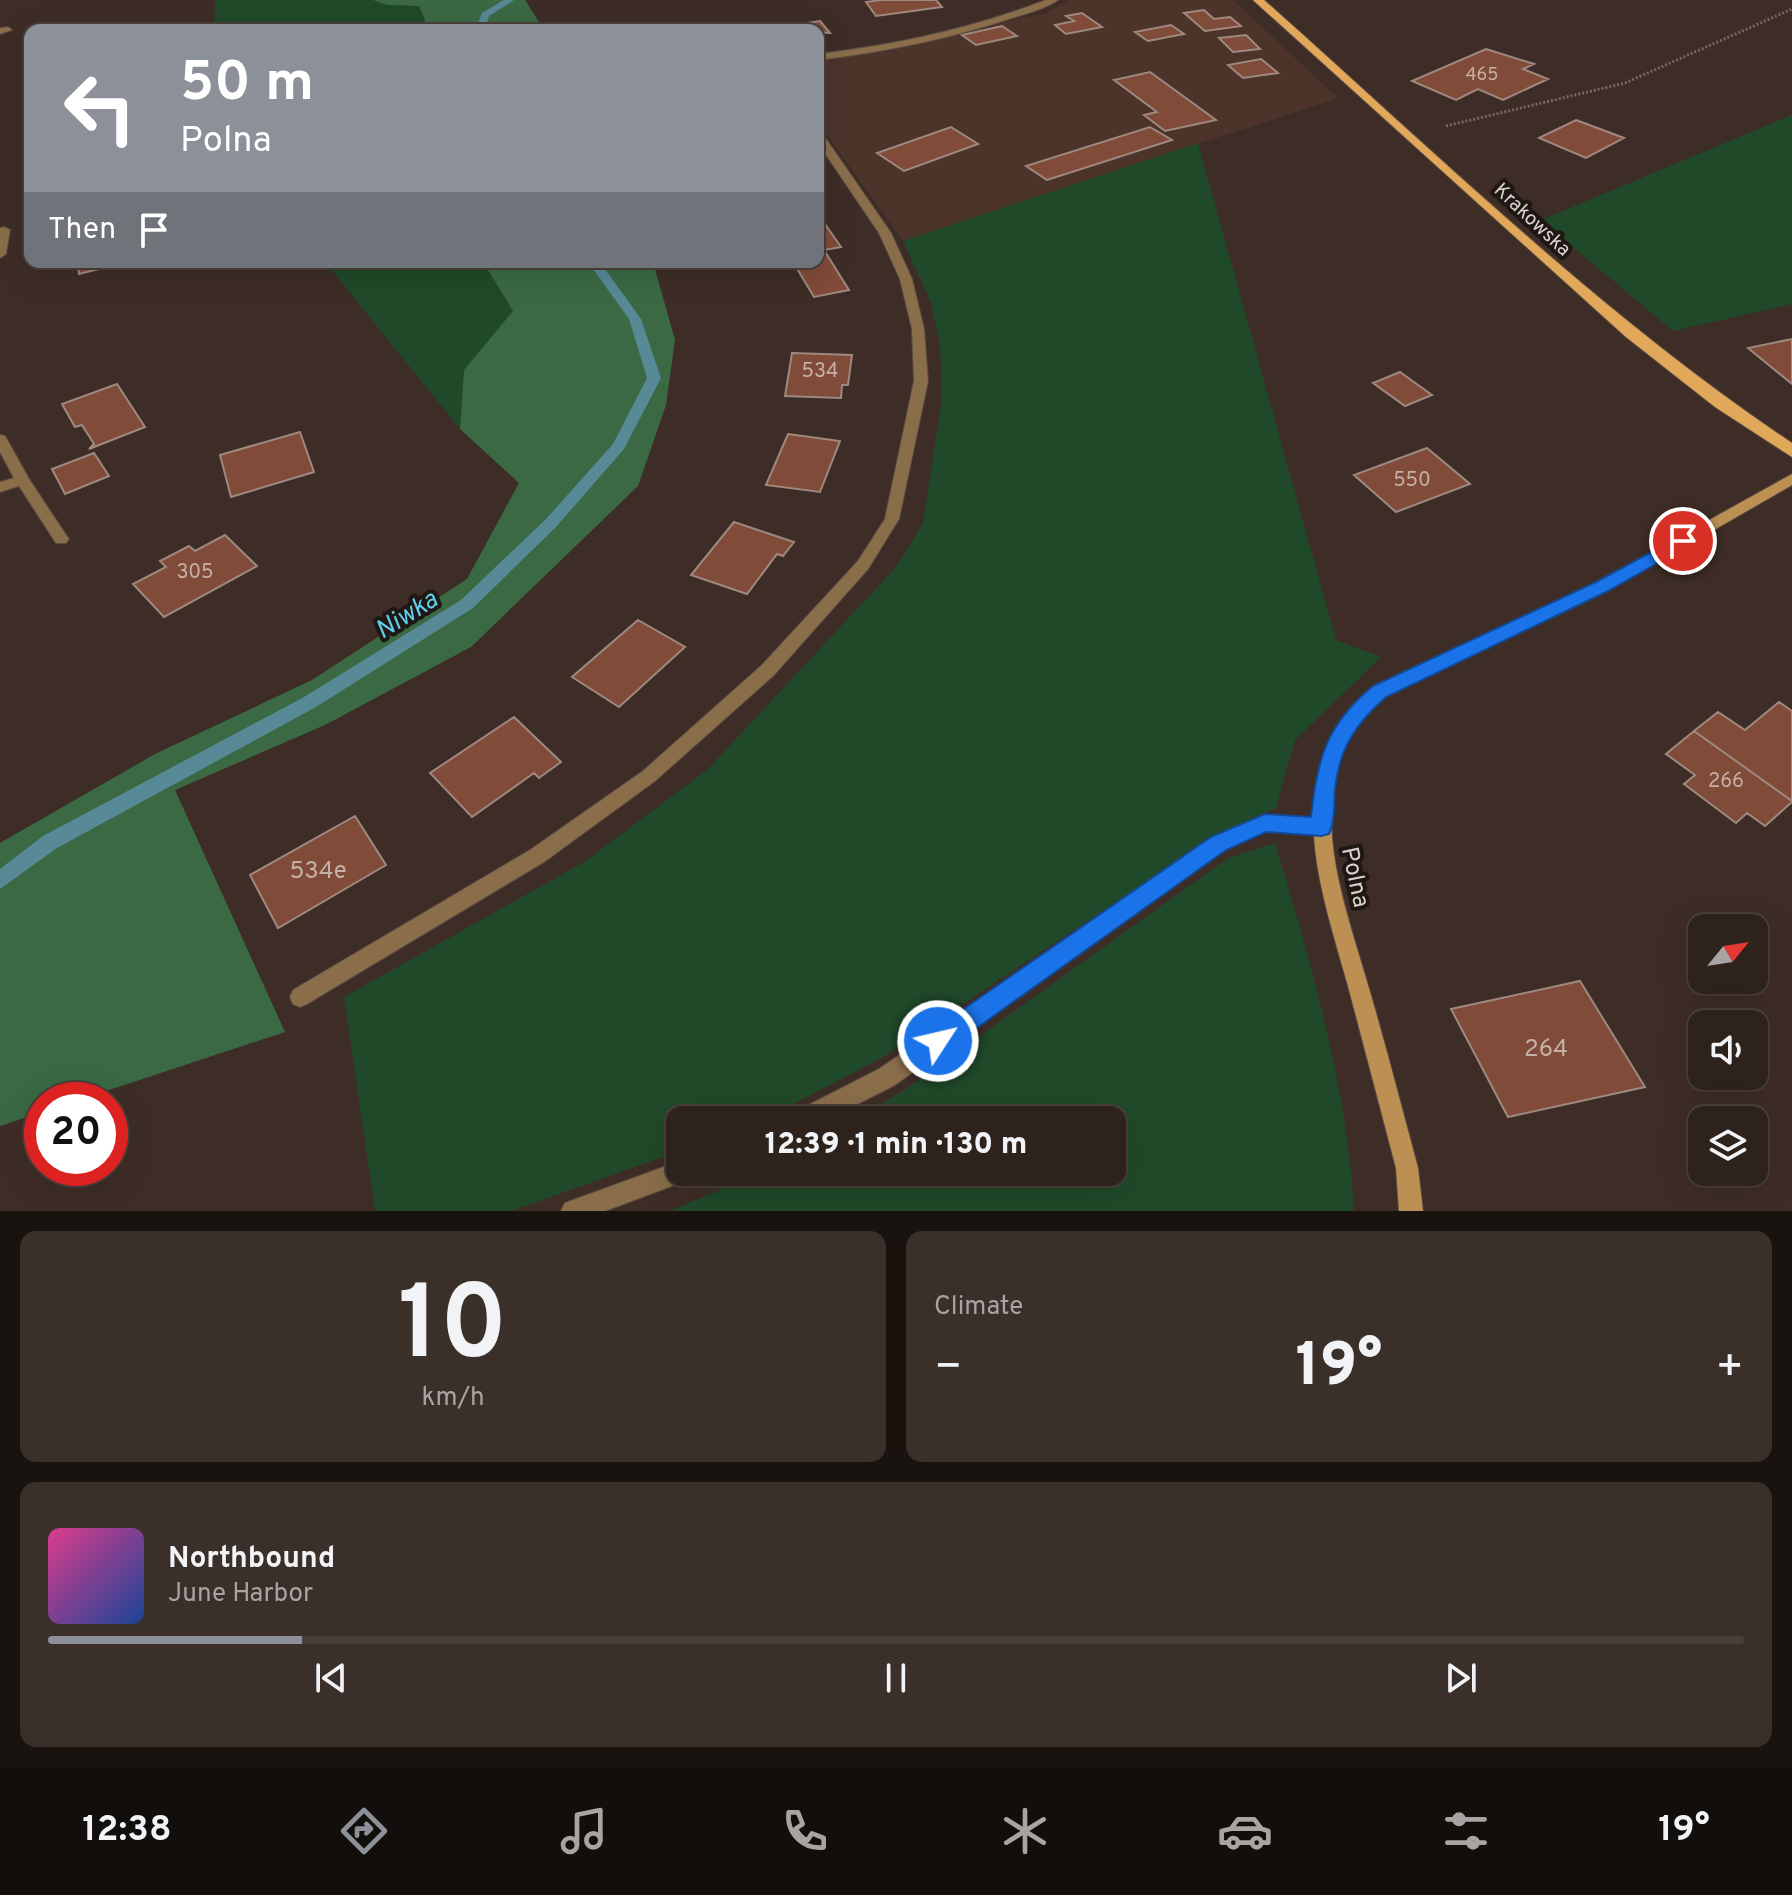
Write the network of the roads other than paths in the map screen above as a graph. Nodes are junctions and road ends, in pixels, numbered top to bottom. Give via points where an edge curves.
1 (1054, 0) edge
2 (1258, 0) edge
3 (824, 56) edge
4 (824, 144) edge
5 (4, 230) dead end
6 (0, 254) edge
7 (0, 439) edge
8 (1792, 451) edge
9 (1792, 479) edge
10 (22, 480) junction
11 (0, 487) edge
12 (61, 539) dead end
13 (1321, 827) junction
14 (300, 997) dead end
15 (830, 1106) edge
16 (666, 1177) edge
17 (573, 1211) edge
18 (1411, 1211) edge

1 - 3 lane via 1022,13
2 - 8 main road, Krakowska via 1632,334
4 - 14 lane via 885,233 906,279 918,329 921,381 892,519 863,565 767,671 649,776 537,856
5 - 6 lane
7 - 10 lane
9 - 13 street, Polna via 1602,587 1379,691 1355,712 1338,739 1326,773
10 - 11 lane
10 - 12 lane
13 - 15 lane via 1265,823 1218,843 887,1077
13 - 18 street, Polna via 1335,901 1407,1168
16 - 17 lane

